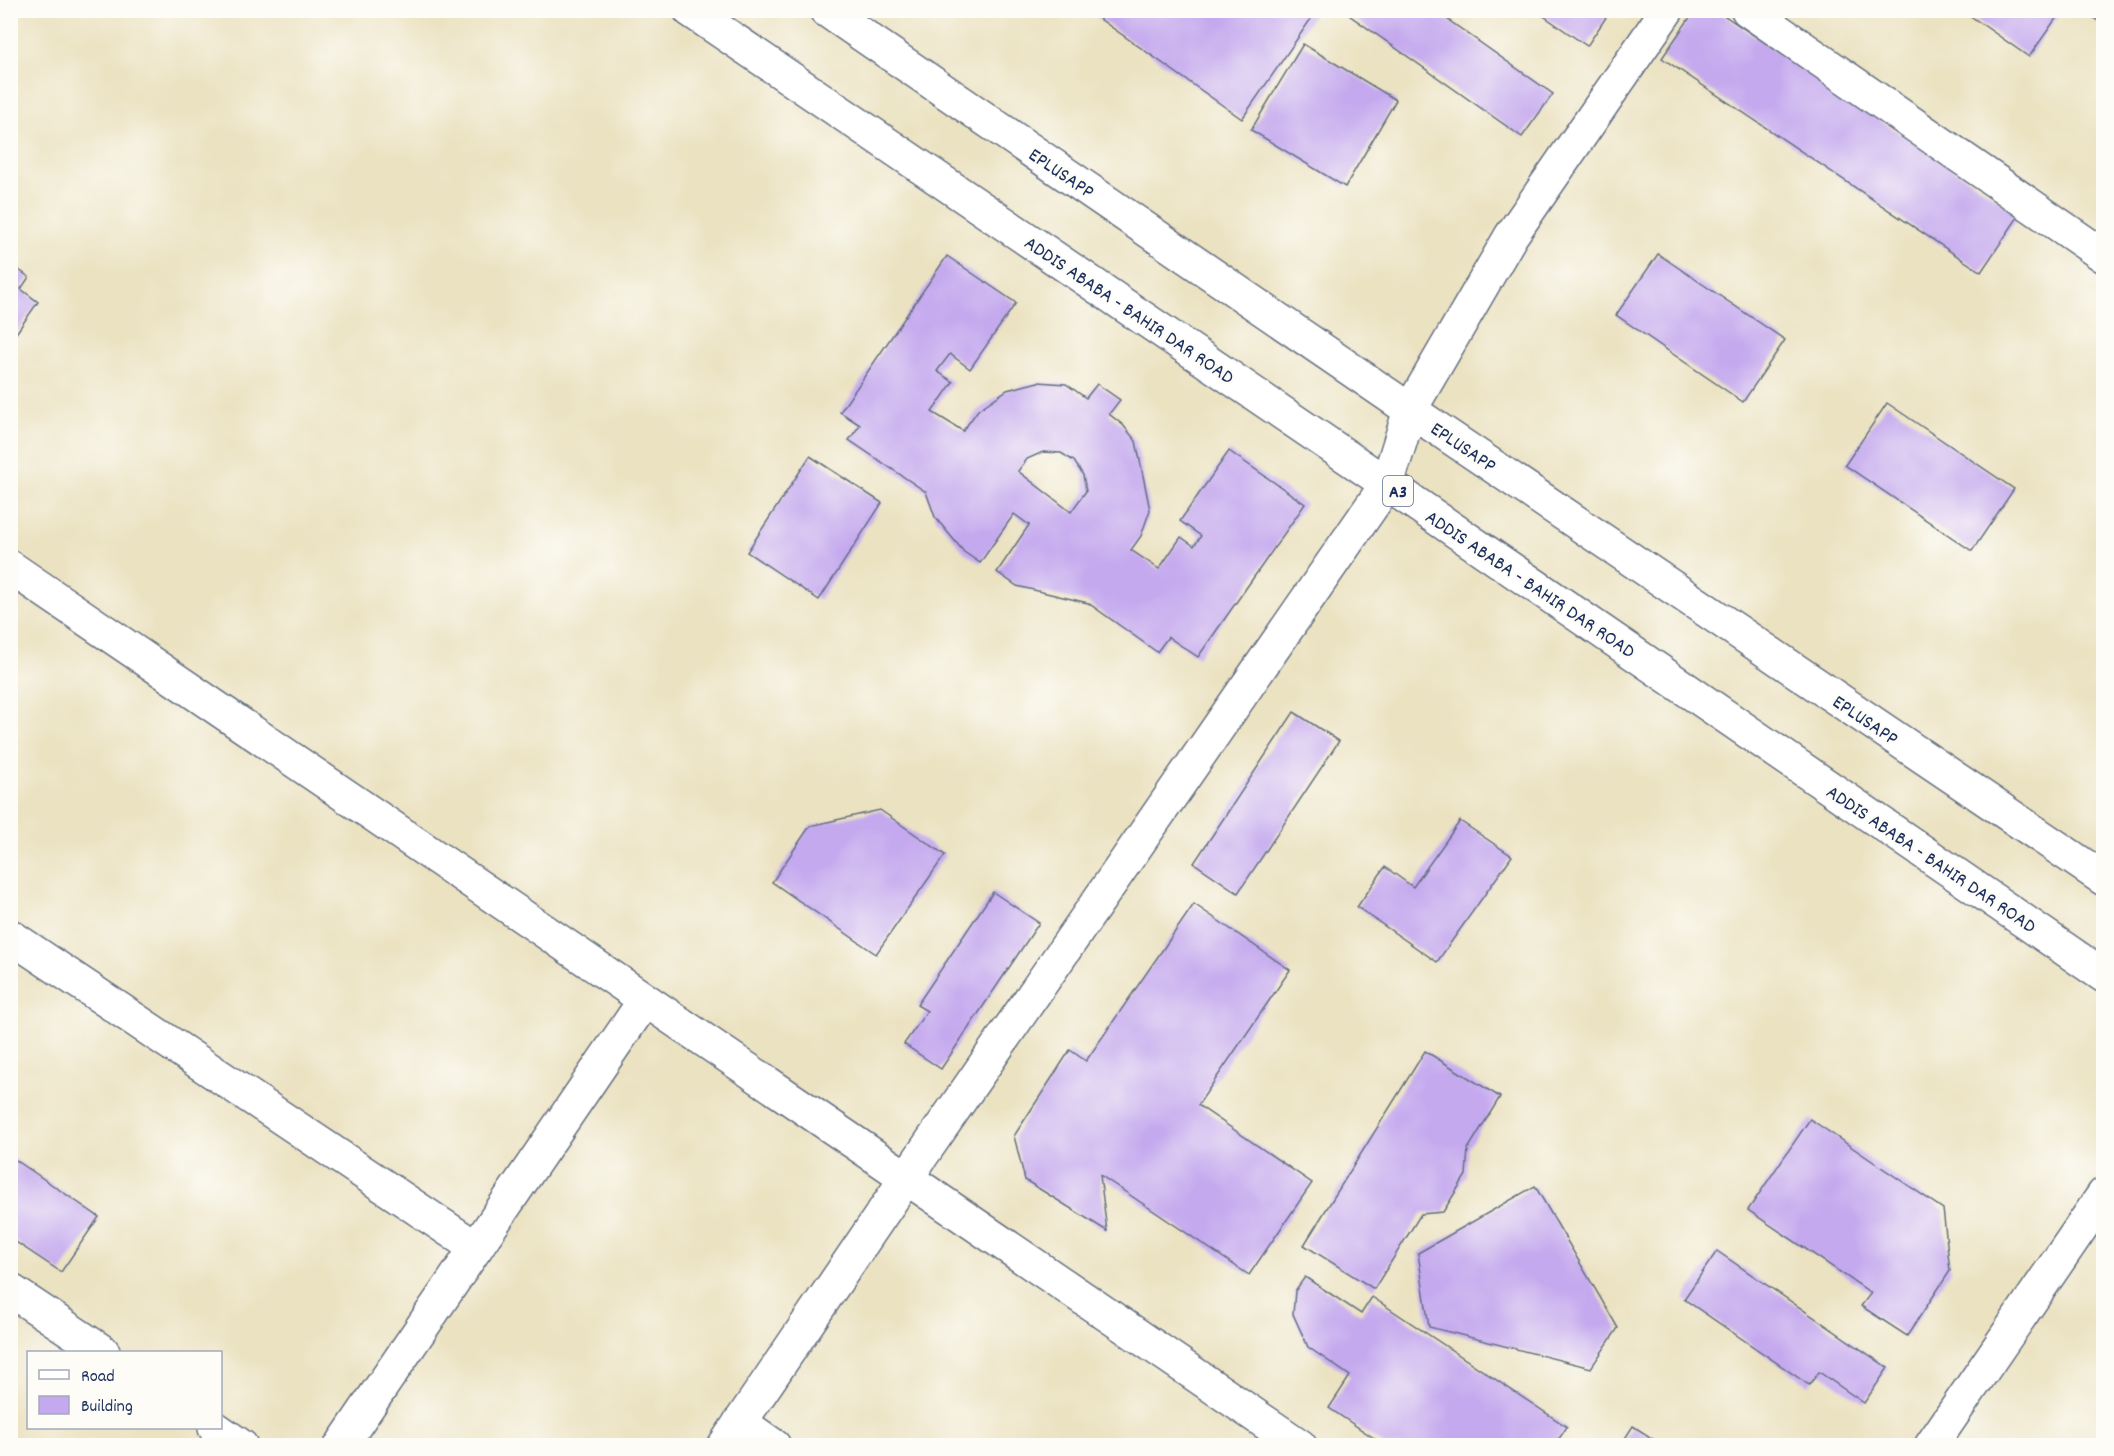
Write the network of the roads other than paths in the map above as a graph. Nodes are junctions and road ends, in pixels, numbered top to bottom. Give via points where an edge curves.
1 (690, 10) edge
2 (826, 10) edge
3 (1667, 10) edge
4 (1748, 10) edge
5 (2103, 256) edge
6 (1410, 410) junction
7 (1387, 484) junction
8 (10, 567) edge
9 (2103, 879) edge
10 (10, 936) edge
11 (2103, 976) edge
12 (645, 999) junction
13 (907, 1177) junction
14 (2103, 1194) edge
15 (476, 1248) junction
16 (10, 1290) edge
17 (100, 1351) edge
18 (216, 1429) edge
19 (732, 1434) edge
20 (241, 1446) edge
21 (341, 1446) edge
22 (774, 1446) edge
23 (1300, 1446) edge
24 (1931, 1446) edge

1 - 7 main road, ADDIS ABABA - BAHIR DAR ROAD / A3
2 - 6 main road, EPLUSAPP
3 - 6 main road via 1511,237
4 - 5 main road
6 - 7 main road
6 - 9 main road, EPLUSAPP
7 - 11 main road, ADDIS ABABA - BAHIR DAR ROAD / A3
7 - 13 main road
8 - 12 main road
10 - 15 main road
12 - 13 main road
12 - 15 main road
13 - 19 main road
13 - 23 main road
14 - 24 main road
15 - 21 main road
16 - 17 main road
18 - 20 main road
19 - 22 main road

